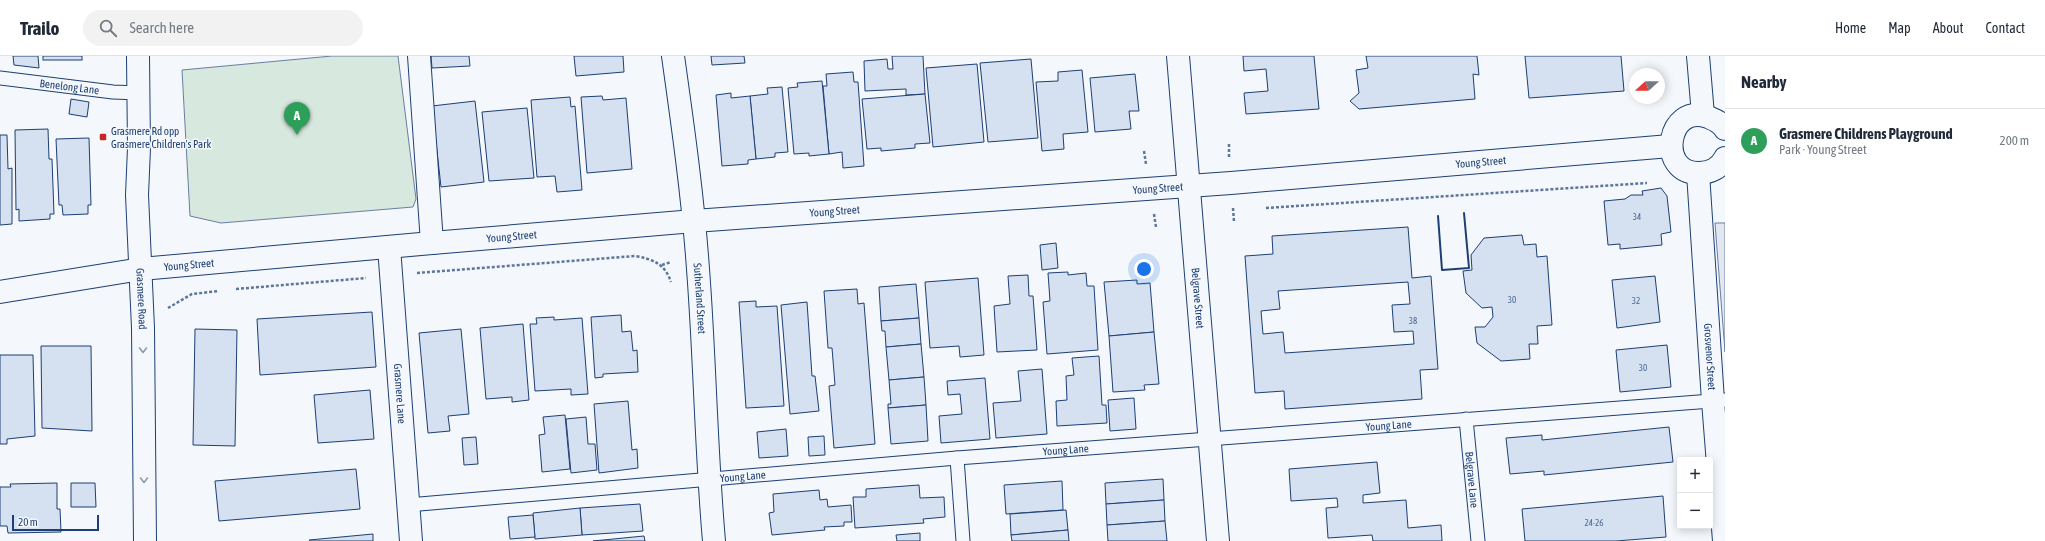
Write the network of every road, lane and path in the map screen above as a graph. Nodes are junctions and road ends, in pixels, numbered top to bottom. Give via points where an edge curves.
1 (138, 56) edge
2 (419, 56) edge
3 (674, 56) edge
4 (1178, 56) edge
5 (1698, 56) edge
6 (0, 78) edge
7 (139, 93) junction
8 (1703, 115) junction
9 (1725, 130) edge
10 (1670, 146) junction
11 (1725, 158) edge
12 (1698, 173) junction
13 (1188, 186) junction
14 (694, 221) junction
15 (432, 243) junction
16 (389, 247) junction
17 (141, 269) junction
18 (432, 272) dead end
19 (369, 277) dead end
20 (671, 282) dead end
21 (232, 289) dead end
22 (224, 290) dead end
23 (0, 292) edge
24 (192, 294) dead end
25 (1719, 400) edge
26 (1466, 419) junction
27 (1210, 439) junction
28 (957, 458) junction
29 (709, 480) junction
30 (408, 505) junction
31 (145, 541) edge
32 (411, 541) edge
33 (714, 541) edge
34 (963, 541) edge
35 (1218, 541) edge
36 (1478, 541) edge
37 (1724, 541) edge

1 - 7 street, Grasmere Road
2 - 15 street
3 - 14 street, Sutherland Street
4 - 13 street, Belgrave Street
5 - 8 street
6 - 7 lane, Benelong Lane
7 - 17 street, Grasmere Road via 137,195
8 - 9 street via 1717,120
8 - 10 street via 1683,120 1672,136
10 - 12 street via 1677,162 1690,172
10 - 13 street, Young Street
11 - 12 street via 1717,168
12 - 25 street, Grosvenor Street
13 - 14 street, Young Street
13 - 27 street, Belgrave Street
14 - 15 street, Young Street
14 - 29 street, Sutherland Street
15 - 16 street, Young Street
16 - 17 street, Young Street
16 - 30 street, Grasmere Lane
17 - 23 street, Young Street
17 -> 31 street, Grasmere Road
18 - 20 path via 635,256 649,258 662,265 668,272
19 - 21 path
22 - 24 path
25 - 26 lane, Young Lane
25 - 37 street, Grosvenor Street
26 - 27 lane, Young Lane
26 - 36 lane, Belgrave Lane
27 - 28 lane, Young Lane
27 - 35 street, Belgrave Street
28 - 29 lane, Young Lane
28 - 34 lane
29 - 30 lane, Young Lane
29 - 33 street, Sutherland Street
30 - 32 street, Grasmere Lane

